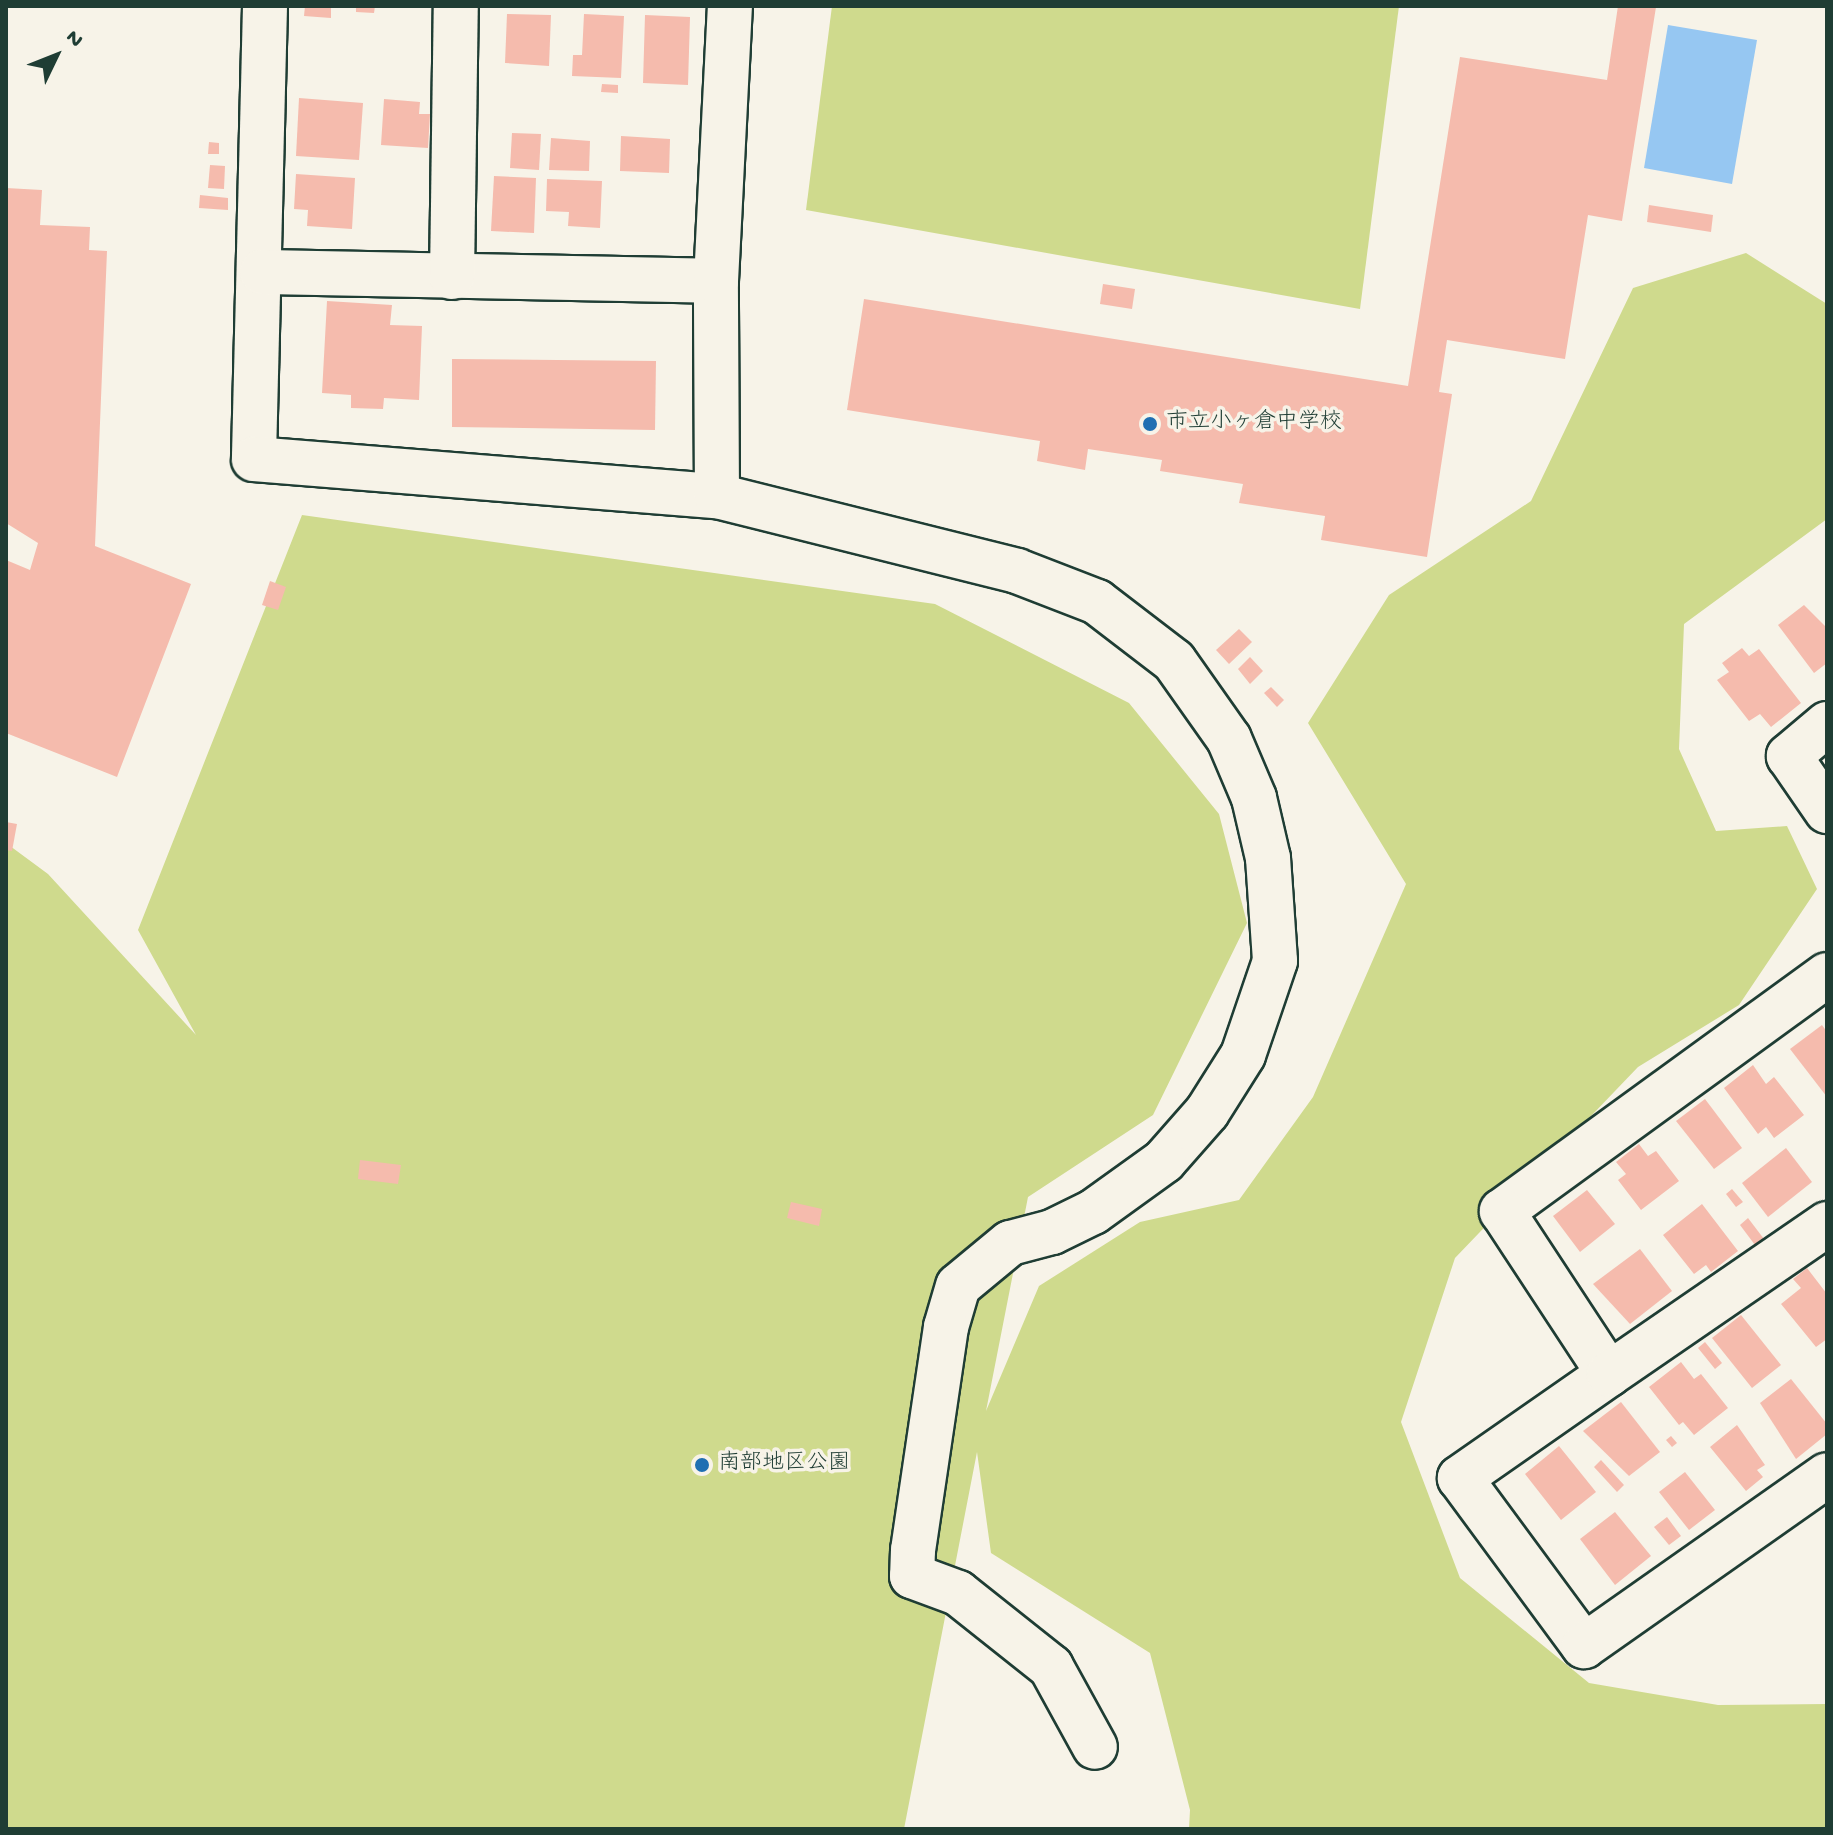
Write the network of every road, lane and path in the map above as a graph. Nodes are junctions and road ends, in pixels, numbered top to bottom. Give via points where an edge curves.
1 (265, 6) edge
2 (456, 6) edge
3 (730, 6) edge
4 (262, 272) junction
5 (452, 277) junction
6 (716, 281) junction
7 (717, 496) junction
8 (1827, 724) edge
9 (1827, 811) edge
10 (1827, 975) edge
11 (1827, 1224) edge
12 (1609, 1374) junction
13 (1827, 1475) edge
14 (1095, 1747) dead end

1 - 4 street
2 - 5 street
3 - 6 street
4 - 5 street
4 - 7 street via 254,459
5 - 6 street
6 - 7 street
7 - 14 street via 1017,571 1097,602 1174,661 1229,739 1254,798 1268,858 1275,961 1243,1055 1207,1112 1164,1161 1093,1212 1052,1232 1010,1243 980,1264 958,1286 946,1327 912,1576 958,1593 1051,1667
8 - 9 street via 1789,756
10 - 12 street via 1502,1211
11 - 12 street
12 - 13 street via 1460,1478 1584,1646

